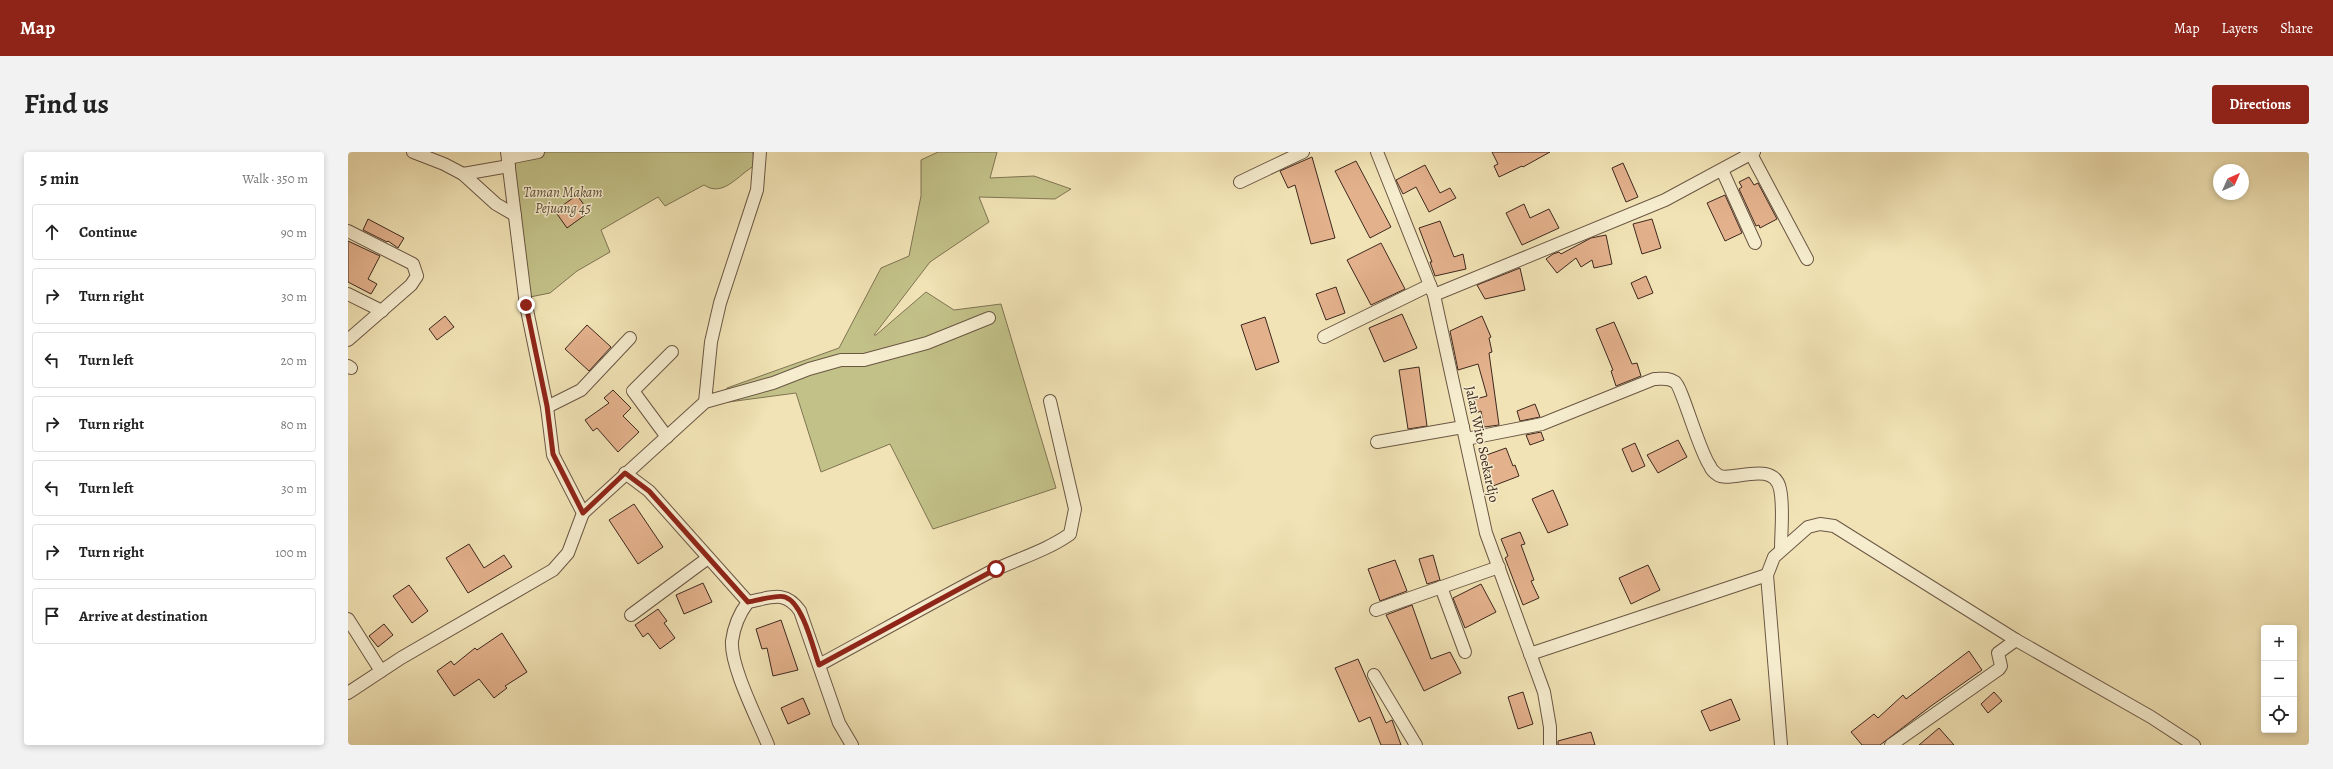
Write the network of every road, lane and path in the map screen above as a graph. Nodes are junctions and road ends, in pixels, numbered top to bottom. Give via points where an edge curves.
1 (413, 152) edge
2 (538, 152) edge
3 (760, 152) edge
4 (1303, 152) edge
5 (1377, 152) edge
6 (1752, 153) edge
7 (508, 159) edge
8 (1722, 170) junction
9 (463, 174) junction
10 (1240, 182) dead end
11 (515, 215) junction
12 (348, 230) edge
13 (1756, 243) dead end
14 (1807, 259) dead end
15 (1432, 290) junction
16 (348, 294) edge
17 (382, 311) junction
18 (989, 318) dead end
19 (1324, 337) dead end
20 (630, 338) dead end
21 (348, 340) edge
22 (672, 352) dead end
23 (1050, 401) dead end
24 (705, 402) junction
25 (547, 406) junction
26 (1463, 427) junction
27 (667, 437) junction
28 (1466, 439) junction
29 (1378, 442) dead end
30 (625, 473) junction
31 (583, 513) junction
32 (1781, 550) junction
33 (708, 558) junction
34 (1499, 567) junction
35 (1767, 576) junction
36 (1441, 587) junction
37 (748, 602) junction
38 (1376, 610) dead end
39 (631, 615) dead end
40 (348, 619) edge
41 (2016, 640) junction
42 (1465, 652) dead end
43 (1530, 654) junction
44 (819, 665) junction
45 (381, 671) junction
46 (1374, 675) dead end
47 (348, 693) edge
48 (768, 745) edge
49 (852, 745) edge
50 (1416, 745) edge
51 (1550, 745) edge
52 (1781, 745) edge
53 (1891, 745) edge
54 (2194, 745) edge

1 - 9 street
2 - 7 street
3 - 24 street via 757,190 720,303 711,342
4 - 10 street
5 - 15 street, Jalan Wito Soekardjo
6 - 8 street
6 - 14 street
7 - 9 street
7 - 11 street
8 - 13 street
8 - 15 street via 1665,200
9 - 11 street via 496,204
11 - 25 street via 526,305
12 - 17 street via 413,264 417,270 417,276 410,286
15 - 19 street
15 - 26 street, Jalan Wito Soekardjo
16 - 17 street
17 - 21 street
18 - 24 street via 927,343 864,360 841,360
20 - 25 street via 581,390
22 - 27 street via 633,391
23 - 44 street via 1075,509 1070,534 1057,543 996,569
24 - 27 street
25 - 31 street via 553,454
26 - 28 street, Jalan Wito Soekardjo
26 - 29 street
27 - 30 street
28 - 32 street via 1542,424 1654,380 1667,378 1678,385 1701,450 1718,476 1762,473 1773,478 1780,487
28 - 34 street, Jalan Wito Soekardjo via 1486,533
30 - 31 street
30 - 33 street via 649,491
31 - 45 street via 568,553 553,570
32 - 35 street via 1774,557
32 - 41 street via 1808,527 1820,524 1834,526
33 - 37 street
33 - 39 street
34 - 36 street
34 - 43 street, Jalan Wito Soekardjo
35 - 43 street
35 - 52 street
36 - 38 street
36 - 42 street
37 - 44 street via 784,596 793,601 800,611
37 - 48 street via 740,612 732,642 735,660
40 - 45 street
41 - 53 street via 1998,653 2001,666 1999,669
41 - 54 street via 2151,717
43 - 51 street, Jalan Wito Soekardjo via 1544,692 1550,727
44 - 49 street via 839,723
45 - 47 street
46 - 50 street

